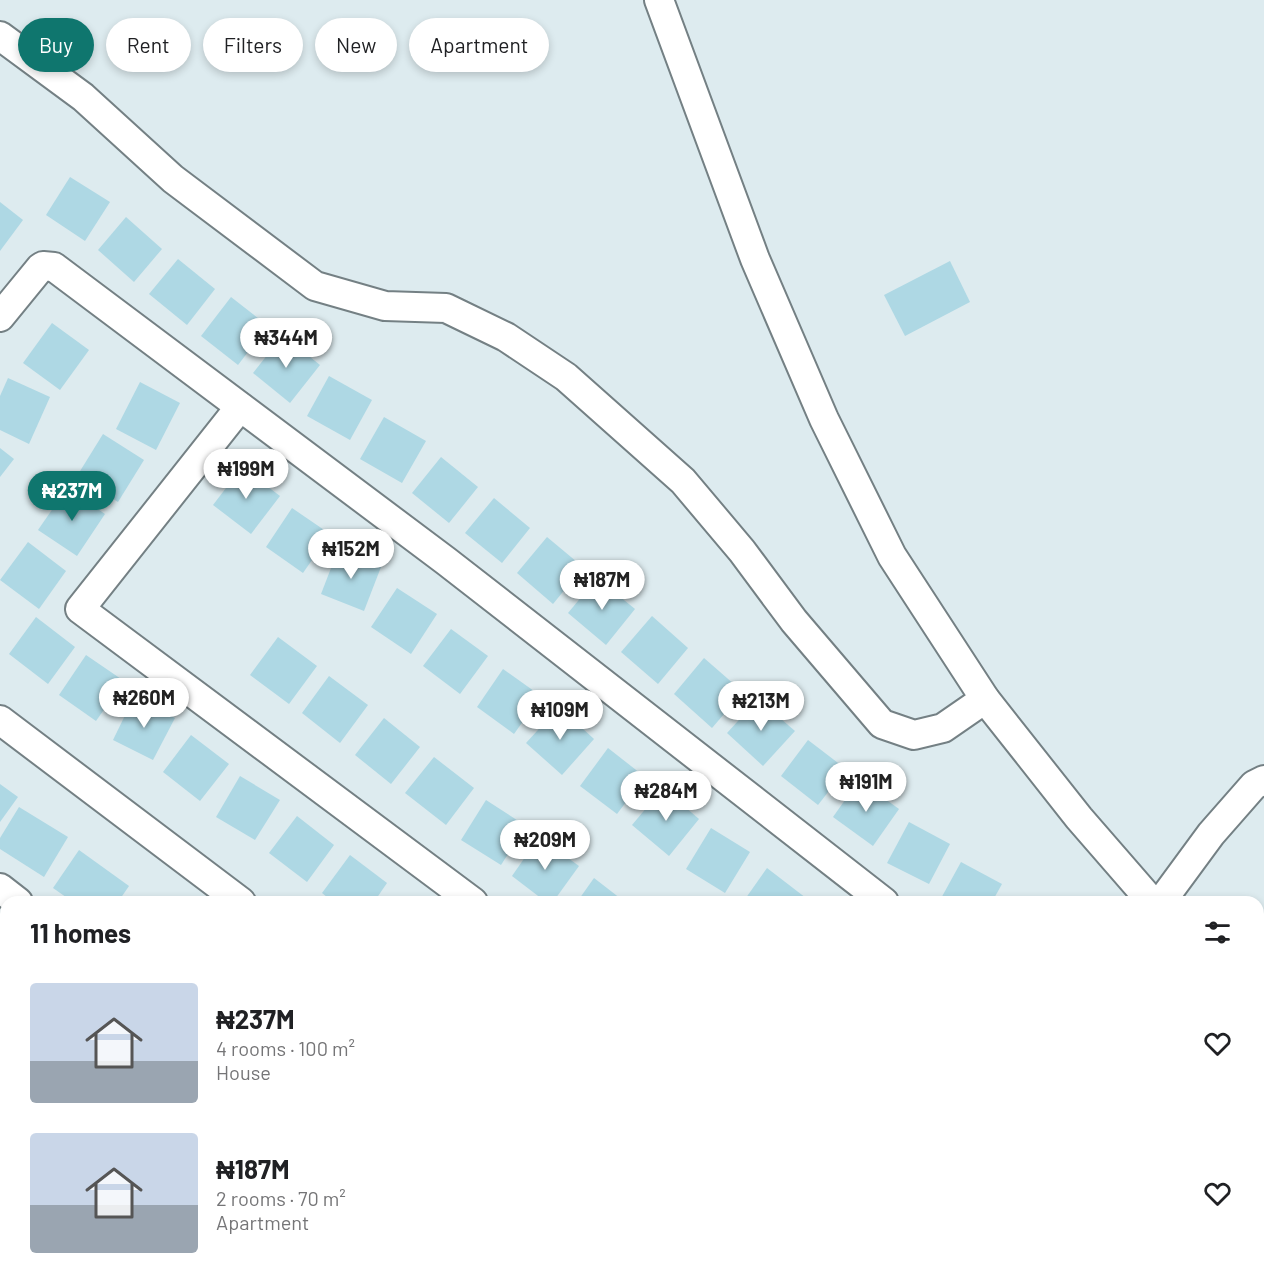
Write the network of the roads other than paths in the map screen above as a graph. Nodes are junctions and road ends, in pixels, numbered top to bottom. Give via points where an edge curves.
1 (659, 0) edge
2 (0, 36) edge
3 (0, 317) edge
4 (240, 407) junction
5 (985, 699) junction
6 (0, 720) edge
7 (1264, 780) edge
8 (233, 896) edge
9 (465, 896) edge
10 (876, 896) edge
11 (1147, 896) edge
12 (1165, 896) edge

1 - 5 street via 755,259 824,419 892,556
2 - 5 street via 83,97 173,179 315,286 385,306 446,308 506,337 566,377 683,481 882,724 914,735 944,728
3 - 4 street via 40,268 54,267
4 - 9 street via 80,609
4 - 10 street via 446,561
5 - 11 street
6 - 8 street
7 - 12 street via 1254,785 1211,834

